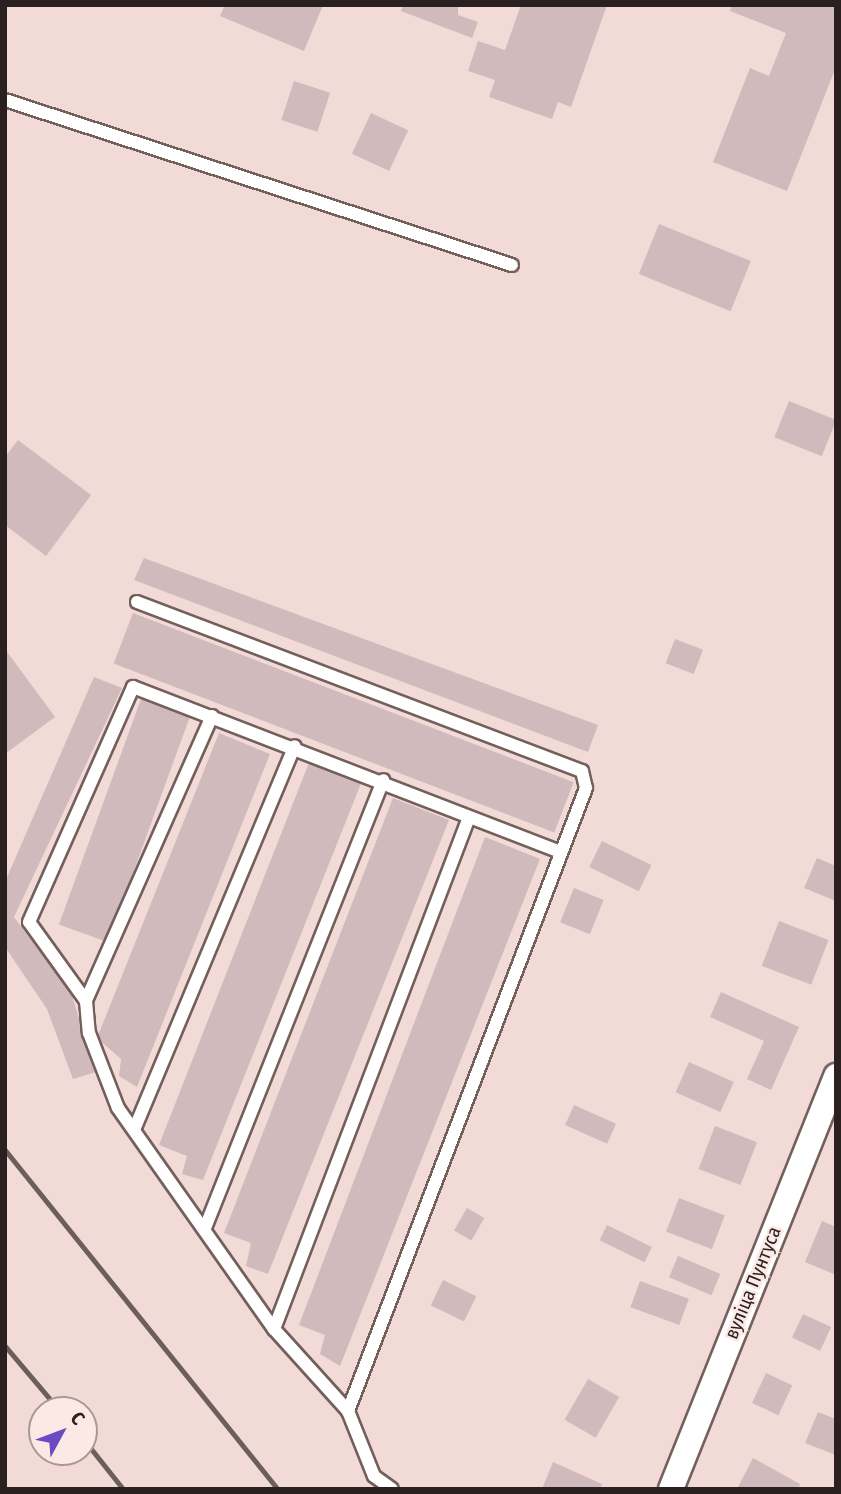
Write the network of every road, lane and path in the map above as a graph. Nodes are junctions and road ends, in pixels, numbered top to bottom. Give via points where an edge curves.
1 (5, 100) edge
2 (512, 265) dead end
3 (137, 602) dead end
4 (212, 716) junction
5 (295, 746) junction
6 (383, 780) junction
7 (468, 820) junction
8 (559, 851) junction
9 (86, 1001) junction
10 (836, 1076) edge
11 (134, 1130) junction
12 (205, 1228) junction
13 (274, 1329) junction
14 (348, 1411) junction
15 (392, 1489) edge
16 (671, 1489) edge

1 - 2 lane
3 - 8 lane via 582,771 586,788
4 - 5 lane
4 - 9 lane
4 - 9 lane via 133,687 35,904 29,922 37,940
5 - 6 lane
5 - 11 lane
6 - 7 lane
6 - 12 lane
7 - 8 lane
7 - 13 lane
8 - 14 lane
9 - 11 lane via 89,1034 106,1085
10 - 16 street, вуліца Пунтуса
11 - 12 lane
12 - 13 lane
13 - 14 lane
14 - 15 lane via 374,1476

